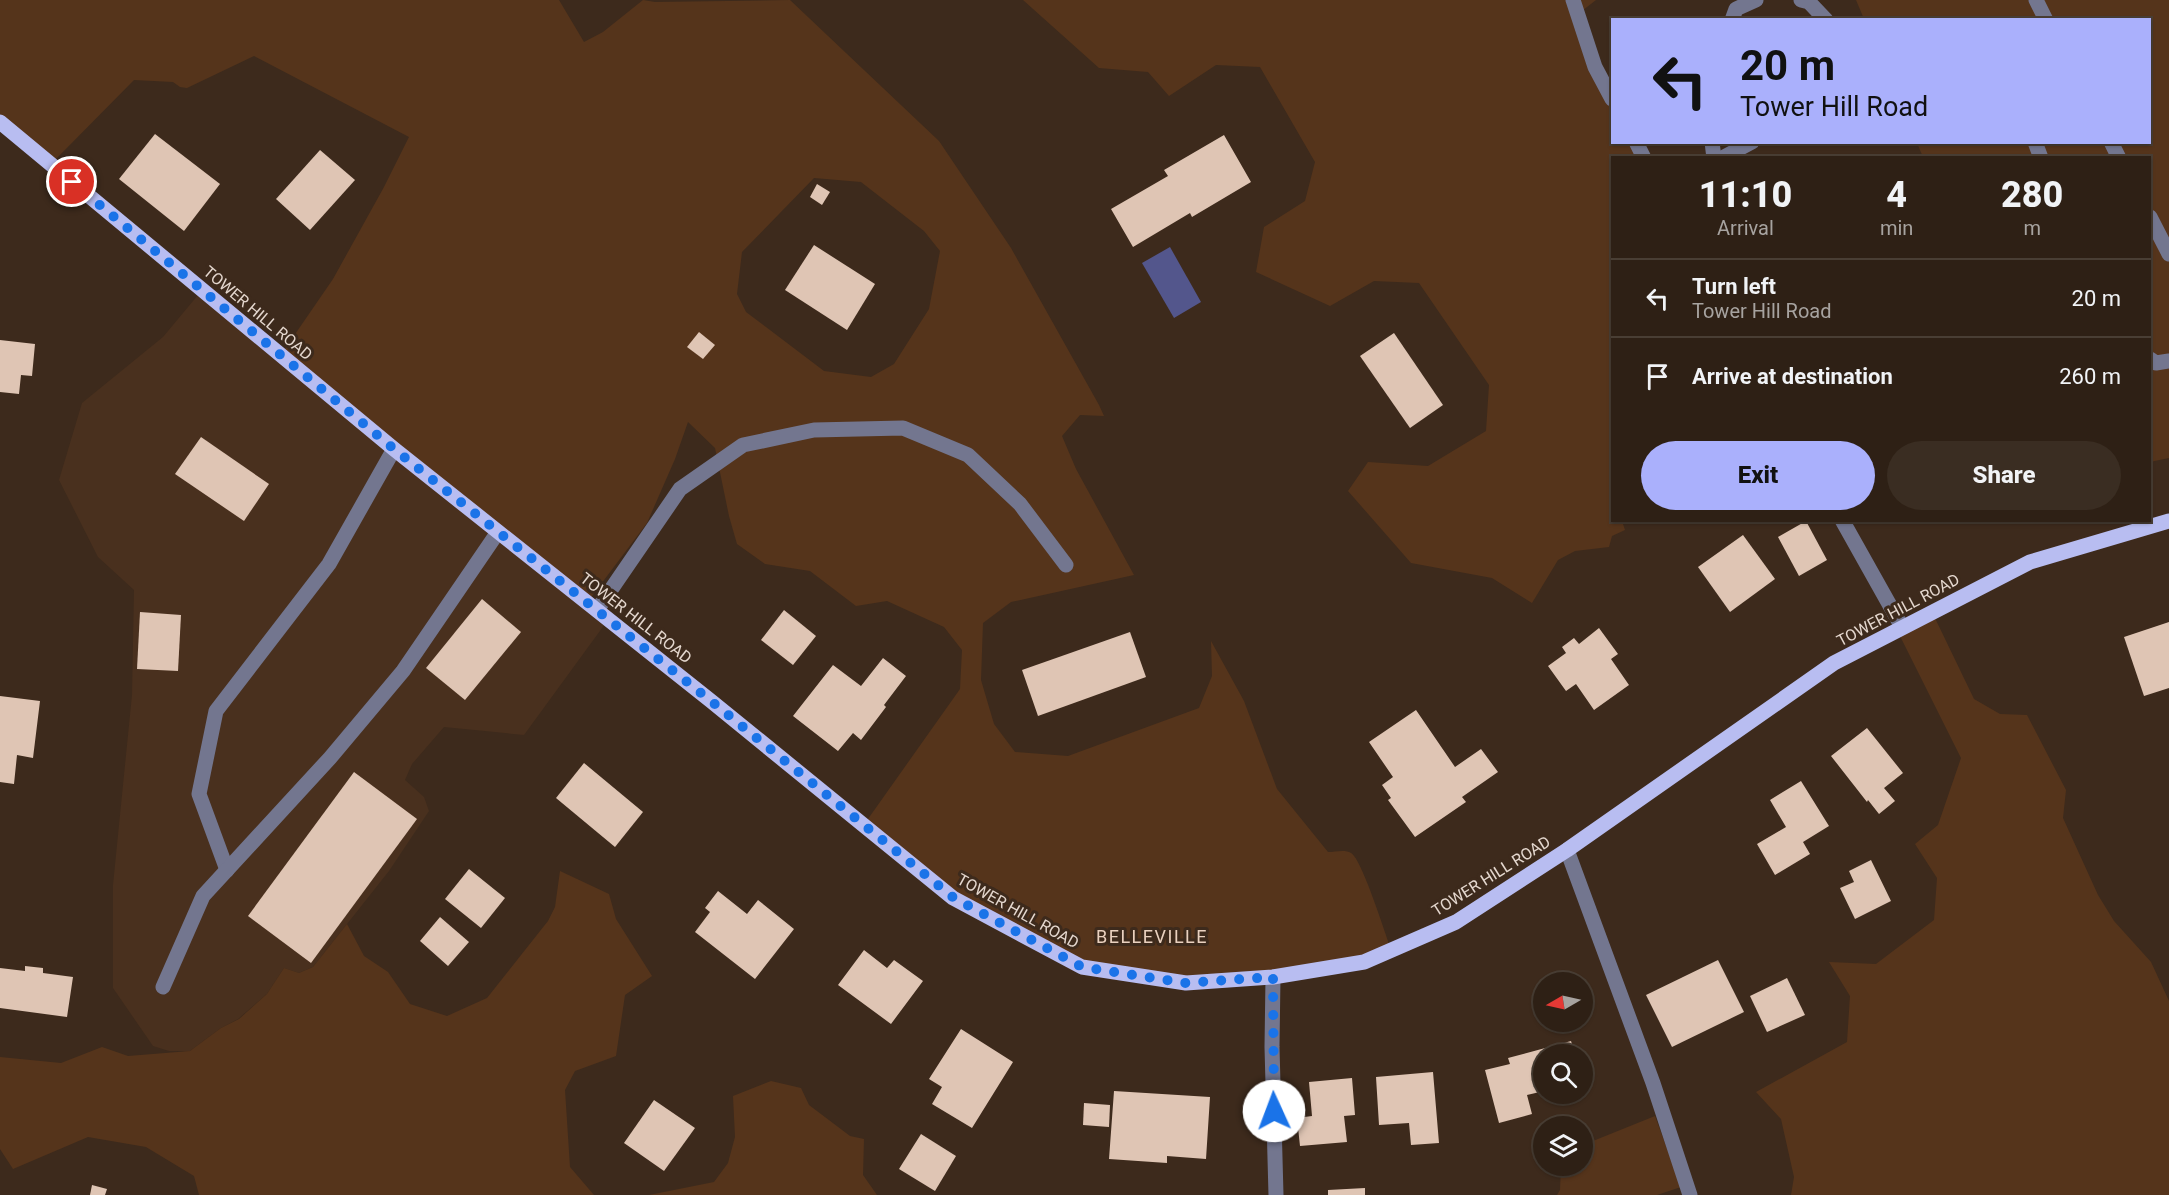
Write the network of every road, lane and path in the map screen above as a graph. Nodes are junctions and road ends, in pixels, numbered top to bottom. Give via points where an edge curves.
1 (1573, 0) edge
2 (1756, 0) edge
3 (1801, 0) edge
4 (2036, 0) edge
5 (1733, 18) edge
6 (1824, 18) edge
7 (2045, 18) edge
8 (1611, 97) edge
9 (0, 122) edge
10 (1748, 144) edge
11 (1726, 156) edge
12 (2151, 219) edge
13 (2169, 254) edge
14 (2151, 360) edge
15 (2169, 361) edge
16 (394, 449) junction
17 (2169, 521) edge
18 (1843, 522) edge
19 (498, 532) junction
20 (1066, 565) dead end
21 (597, 610) junction
22 (1902, 627) junction
23 (1567, 850) junction
24 (227, 870) junction
25 (1273, 977) junction
26 (163, 987) dead end
27 (1276, 1195) edge
28 (1690, 1195) edge

1 - 8 street via 1595,67
2 - 5 street via 1736,9
3 - 6 street via 1809,2
4 - 7 street
9 - 16 main road, TOWER HILL ROAD
10 - 11 street
12 - 13 street
14 - 15 street
16 - 19 main road, TOWER HILL ROAD
16 - 24 street via 329,564 216,711 199,794
17 - 22 main road, TOWER HILL ROAD via 2030,562
18 - 22 street
19 - 21 main road, TOWER HILL ROAD
19 - 24 street via 403,671
20 - 21 street via 1020,504 968,455 903,428 814,430 743,445 680,489
21 - 25 main road, TOWER HILL ROAD via 954,898 1082,967 1186,983
22 - 23 main road, TOWER HILL ROAD via 1834,663
23 - 25 main road, TOWER HILL ROAD via 1456,922 1364,963
23 - 28 street
24 - 26 street via 203,897
25 - 27 street

